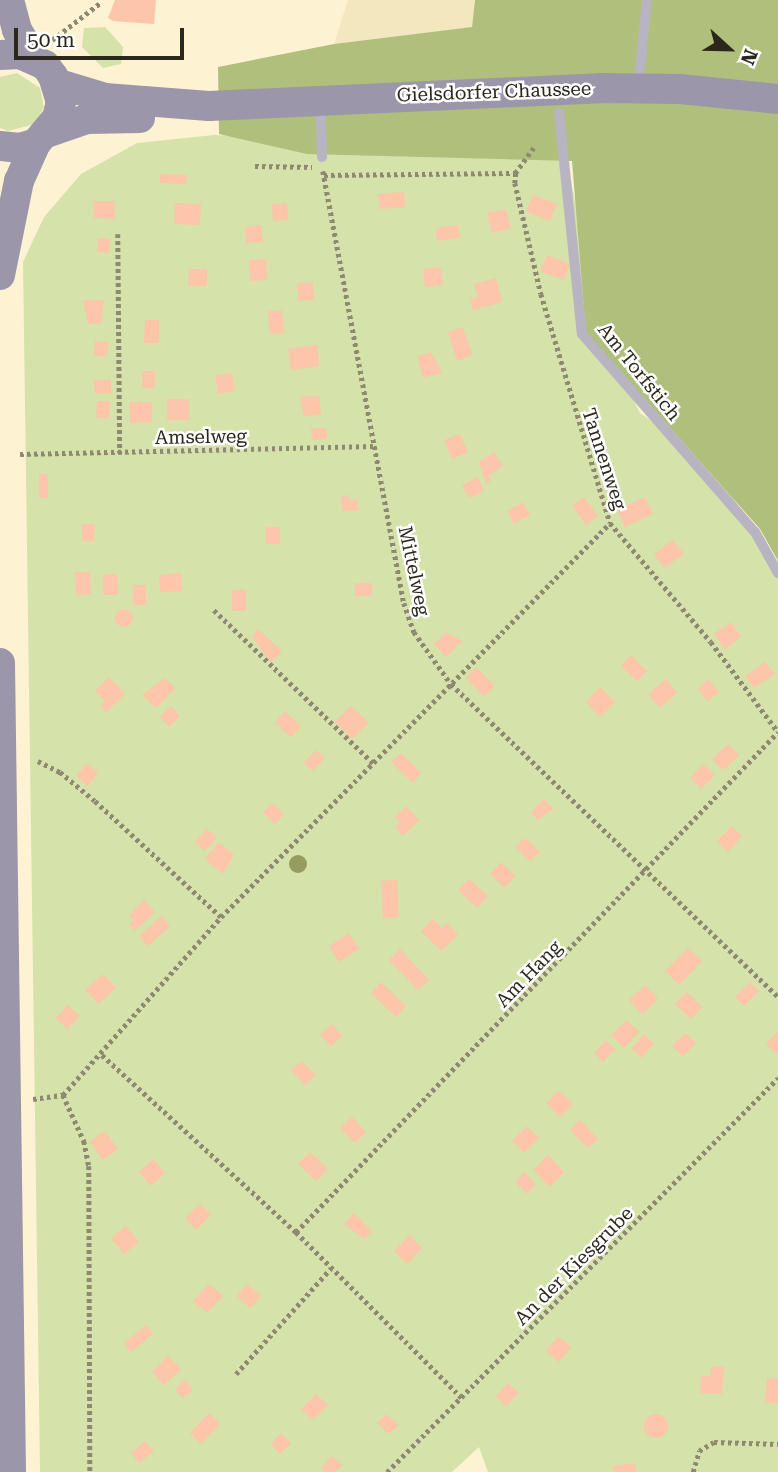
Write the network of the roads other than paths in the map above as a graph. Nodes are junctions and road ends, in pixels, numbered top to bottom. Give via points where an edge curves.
1 (9, 0) edge
2 (647, 0) edge
3 (43, 49) junction
4 (0, 55) edge
5 (56, 83) junction
6 (638, 88) junction
7 (778, 99) edge
8 (320, 100) junction
9 (209, 106) junction
10 (559, 113) dead end
11 (42, 138) junction
12 (0, 146) edge
13 (323, 162) road end
14 (0, 275) edge
15 (778, 573) edge
16 (0, 663) edge
17 (5, 1423) edge
18 (10, 1472) edge

1 - 3 main road via 17,30
2 - 6 lane
3 - 4 main road
3 - 5 main road
5 - 9 main road, Gielsdorfer Chaussee via 105,97
5 - 11 main road via 61,102
6 - 7 main road, Gielsdorfer Chaussee
6 - 8 main road, Gielsdorfer Chaussee
8 - 9 main road, Gielsdorfer Chaussee
8 - 13 lane
9 - 11 main road, Gielsdorfer Chaussee via 161,118 86,119
10 - 15 lane, Am Torfstich via 583,334 755,532
11 - 12 main road, Gielsdorfer Chaussee via 20,148
11 - 14 main road via 19,181
16 - 17 main road
17 - 18 main road

